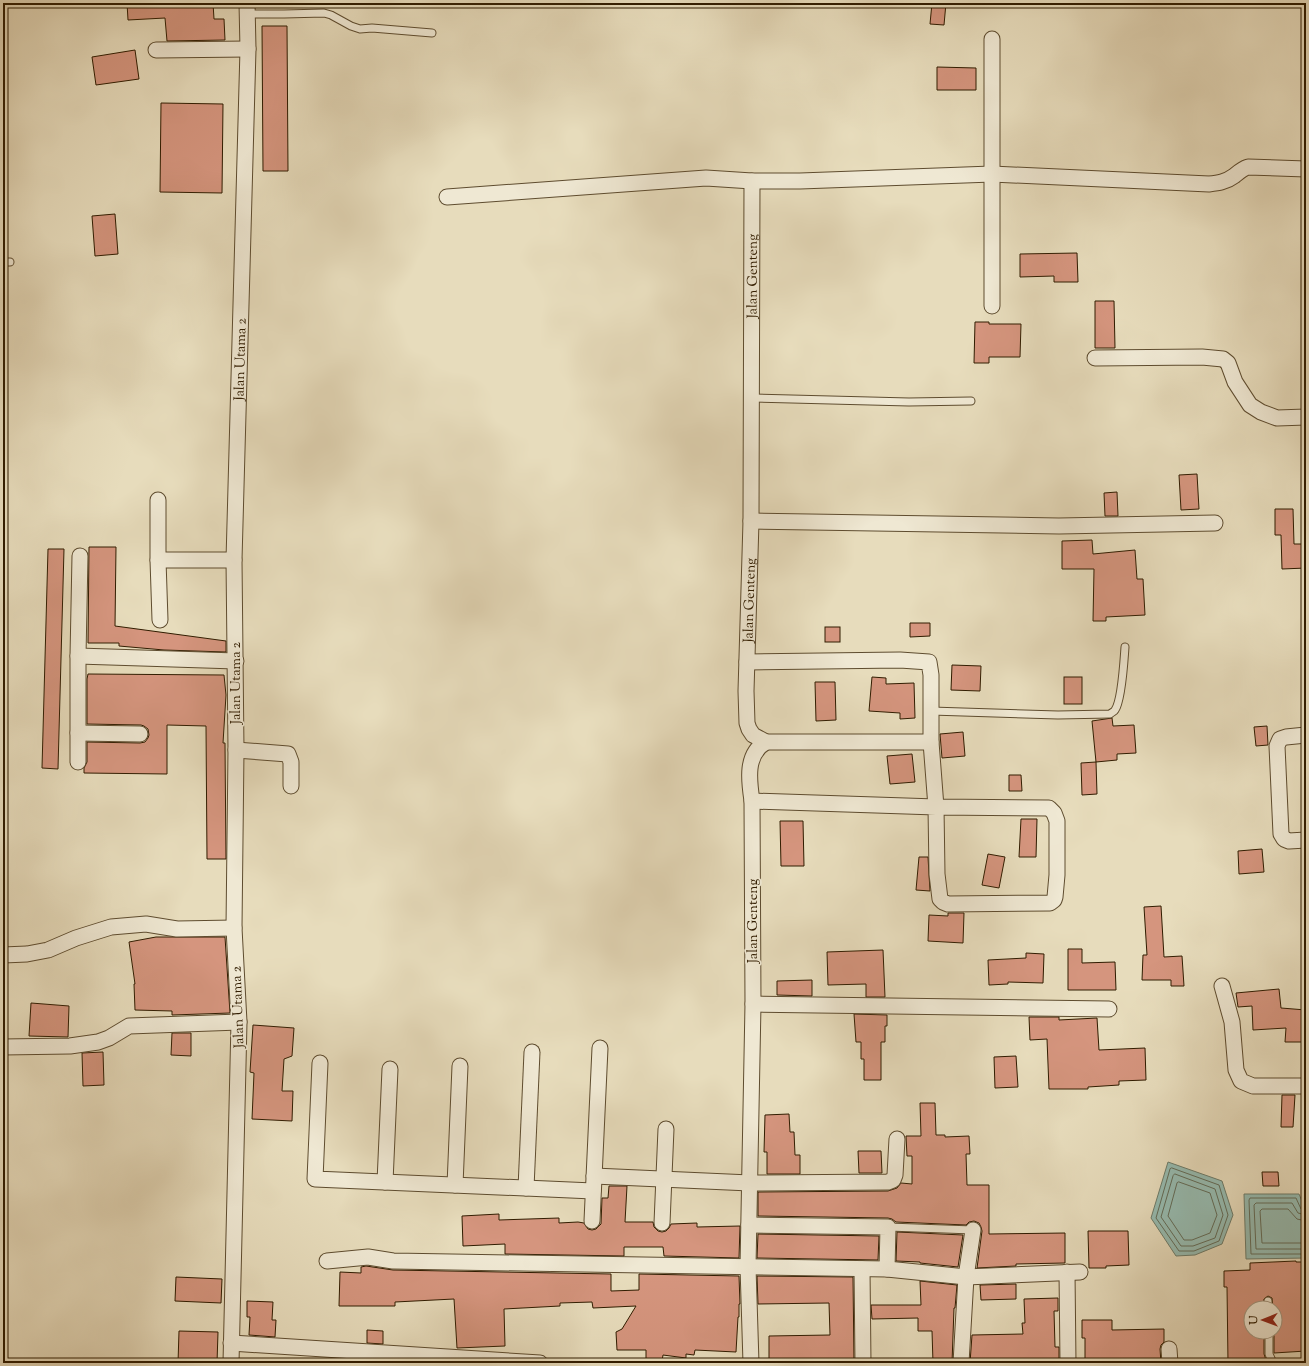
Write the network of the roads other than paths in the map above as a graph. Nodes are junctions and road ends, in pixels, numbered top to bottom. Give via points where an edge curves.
1 (247, 8) edge
2 (432, 33) dead end
3 (992, 39) dead end
4 (248, 49) junction
5 (156, 50) dead end
6 (1306, 170) edge
7 (992, 174) junction
8 (752, 181) junction
9 (447, 197) dead end
10 (992, 306) dead end
11 (1095, 358) dead end
12 (752, 398) junction
13 (971, 401) dead end
14 (1306, 417) edge
15 (158, 500) dead end
16 (751, 521) junction
17 (1215, 523) dead end
18 (80, 556) dead end
19 (158, 560) junction
20 (234, 560) junction
21 (160, 620) dead end
22 (1125, 647) dead end
23 (78, 656) junction
24 (236, 661) junction
25 (747, 662) junction
26 (931, 711) junction
27 (78, 733) junction
28 (140, 734) dead end
29 (1306, 735) edge
30 (766, 742) junction
31 (931, 742) junction
32 (236, 750) junction
33 (78, 762) dead end
34 (291, 786) dead end
35 (752, 801) junction
36 (936, 807) junction
37 (1306, 840) edge
38 (234, 928) junction
39 (3, 954) edge
40 (1222, 986) dead end
41 (753, 1004) junction
42 (1109, 1009) dead end
43 (239, 1022) junction
44 (3, 1047) edge
45 (600, 1048) dead end
46 (532, 1052) dead end
47 (320, 1063) dead end
48 (460, 1066) dead end
49 (390, 1069) dead end
50 (1306, 1086) edge
51 (666, 1129) dead end
52 (896, 1139) dead end
53 (594, 1176) junction
54 (664, 1179) junction
55 (385, 1182) junction
56 (750, 1183) junction
57 (455, 1185) junction
58 (526, 1188) junction
59 (593, 1191) junction
60 (592, 1221) dead end
61 (662, 1223) dead end
62 (750, 1225) junction
63 (888, 1227) junction
64 (973, 1230) joint
65 (327, 1261) dead end
66 (748, 1267) junction
67 (862, 1269) junction
68 (887, 1269) junction
69 (966, 1277) junction
70 (1268, 1340) edge
71 (231, 1343) junction
72 (231, 1363) edge
73 (540, 1363) edge
74 (751, 1363) edge
75 (863, 1363) edge
76 (961, 1363) edge
77 (1068, 1363) edge
78 (1273, 1363) edge

1 - 2 lane via 284,14 324,13 360,29
1 - 4 street, Jalan Utama 2
3 - 7 street
4 - 5 street
4 - 20 street, Jalan Utama 2
6 - 7 street via 1248,167 1224,182 1209,184
7 - 8 street
7 - 10 street
8 - 9 street via 706,178
8 - 12 street, Jalan Genteng
11 - 14 street via 1223,359 1228,362 1235,382 1250,405 1277,418
12 - 13 lane
12 - 16 street, Jalan Genteng
15 - 19 street
16 - 17 street via 1059,526
16 - 25 street, Jalan Genteng
18 - 23 street
19 - 20 street
19 - 21 street
20 - 24 street, Jalan Utama 2
22 - 26 lane via 1119,694 1115,711 1110,714
23 - 24 street
23 - 27 street
24 - 32 street, Jalan Utama 2
25 - 26 street via 928,661
25 - 30 street, Jalan Genteng via 747,723 753,735
26 - 31 street
27 - 28 street
27 - 33 street
29 - 37 street via 1280,739 1278,746 1281,834 1289,841
30 - 31 street
30 - 35 street, Jalan Genteng via 760,746 751,760 749,779
31 - 36 street
32 - 34 street via 288,754 291,762
32 - 38 street, Jalan Utama 2
35 - 36 street
35 - 41 street, Jalan Genteng
36 - 36 street via 1049,808 1057,821 1057,875 1054,900 1050,903 948,904 940,900
38 - 39 street via 177,929 146,924 112,927 48,950 27,954
38 - 43 street, Jalan Utama 2
40 - 50 street via 1232,1022 1236,1070 1241,1081 1253,1086
41 - 42 street
41 - 56 street, Jalan Genteng
43 - 44 street via 145,1024 129,1026 109,1038 80,1045
43 - 71 street, Jalan Utama 2
45 - 53 street
46 - 58 street
47 - 55 street via 315,1179
48 - 57 street
49 - 55 street
51 - 54 street
52 - 56 street via 895,1175 893,1180 888,1182
53 - 54 street
53 - 59 street
54 - 56 street
54 - 61 street
55 - 57 street
56 - 62 street, Jalan Genteng
57 - 58 street
58 - 59 street
59 - 60 street
62 - 63 street
62 - 66 street, Jalan Genteng
63 - 64 lane
63 - 68 street
64 - 69 street
65 - 66 street via 368,1257 393,1261
66 - 67 street
66 - 74 street, Jalan Genteng
67 - 68 street
67 - 75 street
68 - 69 street
69 - 76 street
69 - 77 street via 1073,1272
70 - 78 lane via 1269,1354
71 - 72 street, Jalan Utama 2
71 - 73 street

